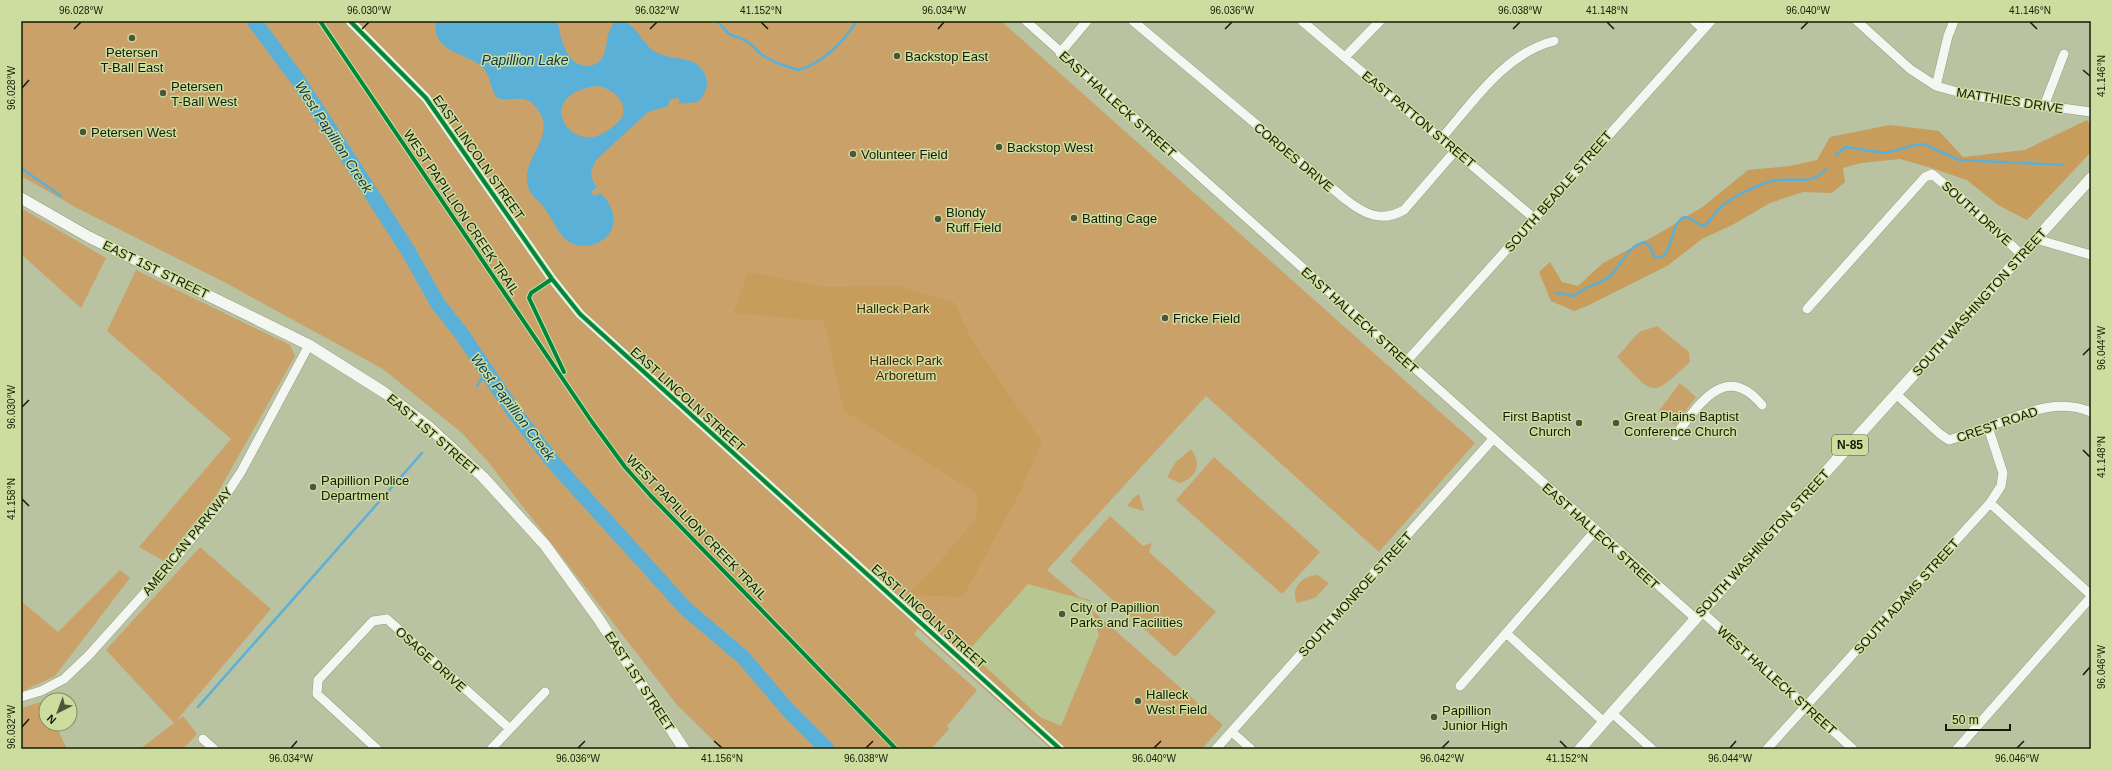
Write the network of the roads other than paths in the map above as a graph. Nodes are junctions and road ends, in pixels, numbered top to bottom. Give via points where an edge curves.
1 (350, 21) edge
2 (1026, 21) edge
3 (1087, 21) edge
4 (1133, 21) edge
5 (1302, 21) edge
6 (1380, 21) edge
7 (1694, 21) edge
8 (1711, 21) edge
9 (1857, 21) edge
10 (1954, 21) edge
11 (1703, 29) junction
12 (1554, 41) dead end
13 (1060, 53) junction
14 (2064, 54) dead end
15 (1345, 57) junction
16 (1936, 86) junction
17 (2044, 106) junction
18 (2091, 112) edge
19 (1441, 139) junction
20 (1455, 150) junction
21 (2091, 178) edge
22 (21, 198) edge
23 (1535, 218) junction
24 (2036, 239) junction
25 (2022, 255) junction
26 (2091, 255) edge
27 (1807, 309) dead end
28 (309, 345) junction
29 (1406, 362) junction
30 (1896, 394) junction
31 (1762, 405) dead end
32 (2091, 412) edge
33 (1988, 427) junction
34 (1675, 436) dead end
35 (1493, 439) junction
36 (1990, 503) junction
37 (1595, 531) junction
38 (2091, 596) edge
39 (1698, 615) junction
40 (1506, 633) junction
41 (1460, 686) dead end
42 (545, 692) dead end
43 (21, 697) edge
44 (1806, 706) junction
45 (1612, 713) junction
46 (1604, 722) junction
47 (510, 729) junction
48 (1232, 732) junction
49 (204, 739) dead end
50 (214, 749) edge
51 (377, 749) edge
52 (491, 749) edge
53 (684, 749) edge
54 (1060, 749) edge
55 (1216, 749) edge
56 (1251, 749) edge
57 (1580, 749) edge
58 (1652, 749) edge
59 (1767, 749) edge
60 (1853, 749) edge
61 (1957, 749) edge

1 - 54 street, EAST LINCOLN STREET via 426,98 552,279 580,314
2 - 13 street, EAST HALLECK STREET
3 - 13 street
4 - 20 street, CORDES DRIVE via 1359,211 1385,218 1404,210
5 - 15 street, EAST PATTON STREET
6 - 15 street
7 - 11 street
8 - 11 street, SOUTH BEADLE STREET
9 - 16 street, MATTHIES DRIVE via 1910,69
10 - 16 street
11 - 23 street, SOUTH BEADLE STREET
12 - 19 street via 1518,58 1496,75
13 - 29 street, EAST HALLECK STREET
14 - 17 street
15 - 19 street, EAST PATTON STREET
16 - 17 street, MATTHIES DRIVE via 1972,96
17 - 18 street, MATTHIES DRIVE
19 - 20 street, EAST PATTON STREET
20 - 23 street, EAST PATTON STREET
21 - 24 main road, SOUTH WASHINGTON STREET / N-85
22 - 28 main road, EAST 1ST STREET via 89,236
23 - 29 street, SOUTH BEADLE STREET
24 - 25 main road, SOUTH WASHINGTON STREET / N-85
24 - 26 street
25 - 27 street, SOUTH DRIVE via 1932,174 1925,177
25 - 30 main road, SOUTH WASHINGTON STREET / N-85
28 - 43 street, AMERICAN PARKWAY via 241,472 220,504 181,552 89,655 64,679 41,691
28 - 53 main road, EAST 1ST STREET via 406,409 466,461 508,503 564,570
29 - 35 street, EAST HALLECK STREET
30 - 33 street, CREST ROAD via 1950,440
30 - 39 main road, SOUTH WASHINGTON STREET / N-85
31 - 34 street via 1744,389 1734,386 1715,390 1700,403
32 - 33 street, CREST ROAD via 2069,407 2051,407 2016,415
33 - 36 street, SOUTH ADAMS STREET via 2003,473 2001,486
35 - 37 street, EAST HALLECK STREET
35 - 48 street, SOUTH MONROE STREET
36 - 38 street
36 - 44 street, SOUTH ADAMS STREET
37 - 39 street, EAST HALLECK STREET
37 - 40 street
38 - 61 street
39 - 44 street, WEST HALLECK STREET
39 - 45 main road, SOUTH WASHINGTON STREET / N-85
40 - 41 street
40 - 46 street
42 - 47 street
44 - 59 street, SOUTH ADAMS STREET
44 - 60 street, WEST HALLECK STREET
45 - 46 main road, SOUTH WASHINGTON STREET / N-85
45 - 58 street
46 - 57 main road, SOUTH WASHINGTON STREET / N-85
47 - 51 street, OSAGE DRIVE via 387,619 373,621 318,680 317,694
47 - 52 street
48 - 55 street, SOUTH MONROE STREET
48 - 56 street
49 - 50 street

